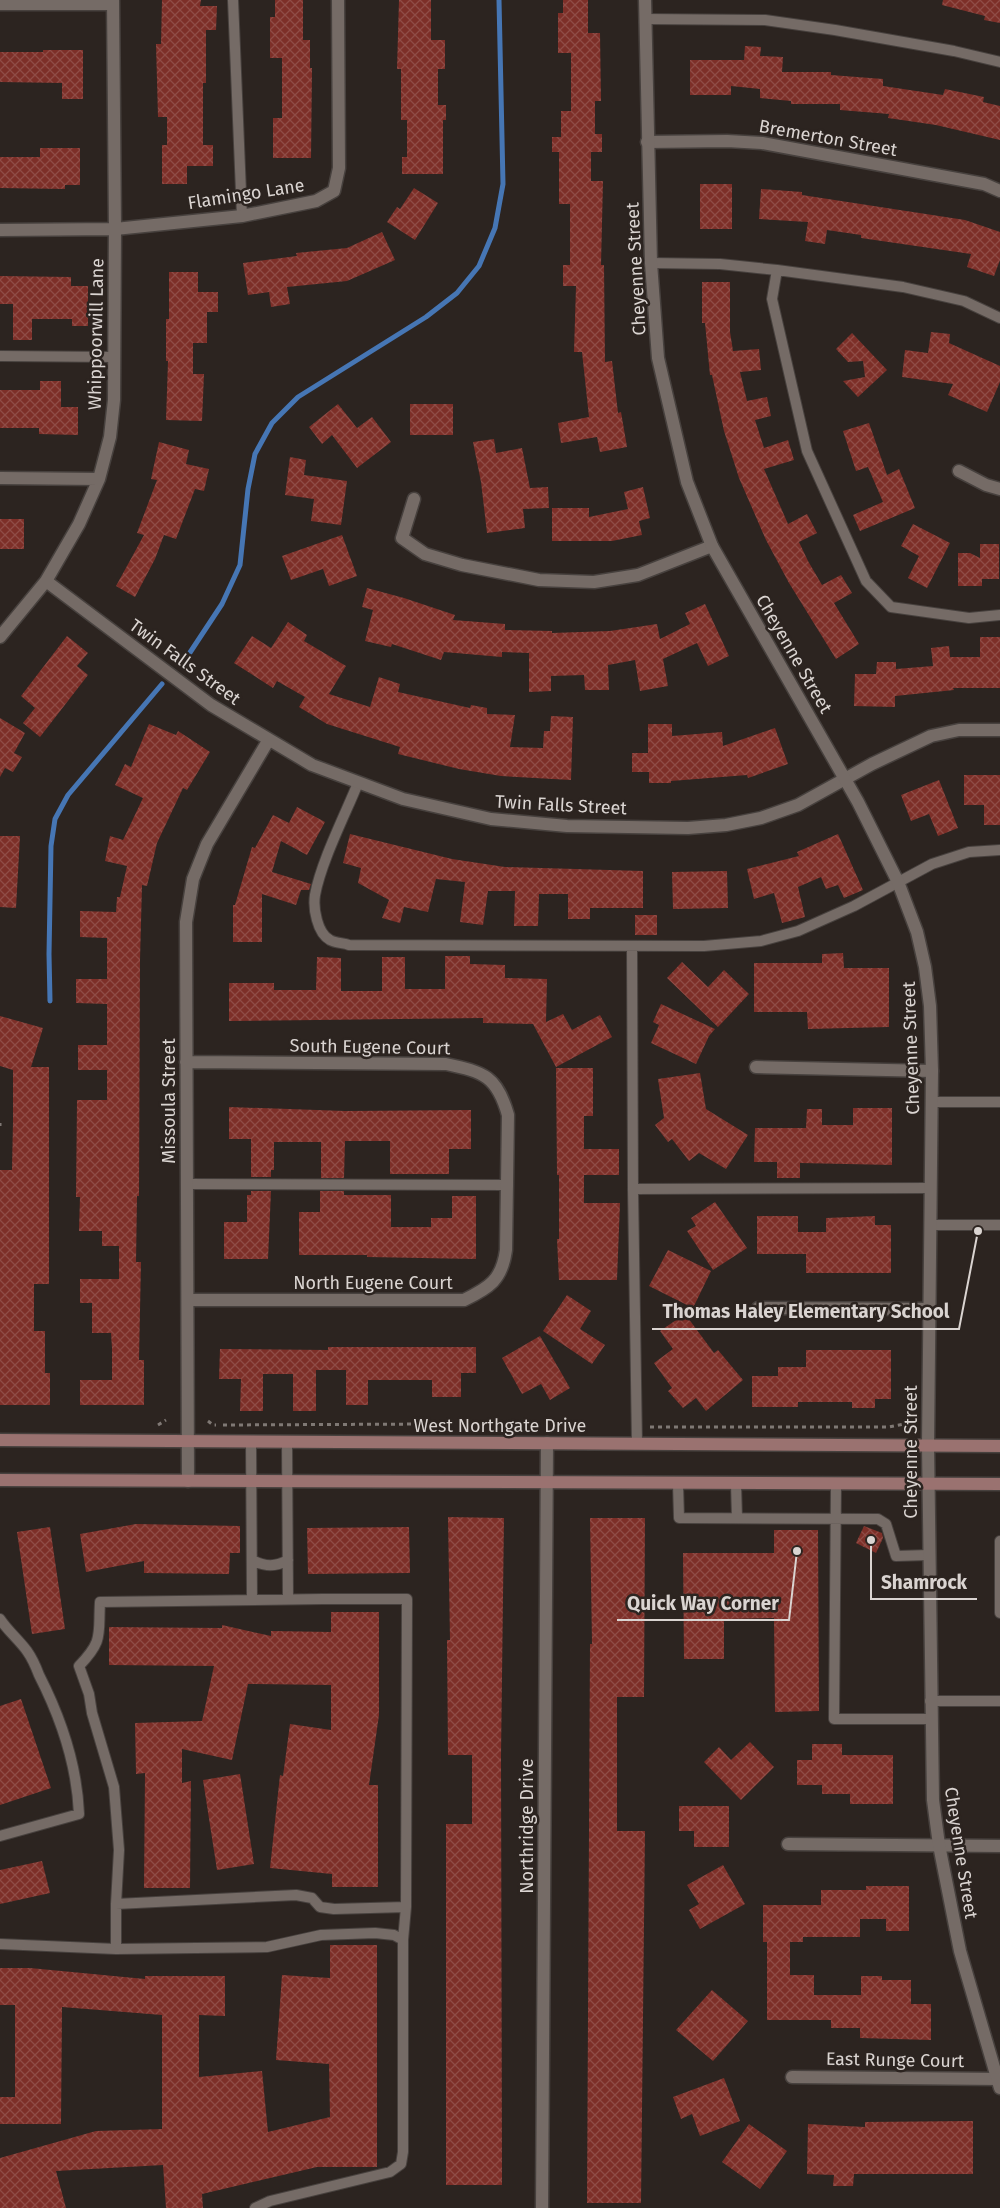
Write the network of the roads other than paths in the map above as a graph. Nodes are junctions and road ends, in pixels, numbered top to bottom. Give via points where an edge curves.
1 (233, 0) edge
2 (338, 0) edge
3 (644, 0) edge
4 (113, 2) edge
5 (0, 4) edge
6 (645, 18) junction
7 (1000, 62) edge
8 (648, 142) junction
9 (1000, 191) edge
10 (242, 216) junction
11 (115, 229) junction
12 (0, 230) edge
13 (651, 263) junction
14 (777, 270) junction
15 (1000, 318) edge
16 (0, 356) edge
17 (114, 357) junction
18 (959, 471) dead end
19 (0, 478) edge
20 (99, 479) junction
21 (1000, 489) edge
22 (414, 498) dead end
23 (712, 546) junction
24 (46, 581) junction
25 (1000, 615) edge
26 (0, 637) edge
27 (1000, 730) edge
28 (268, 741) junction
29 (845, 780) junction
30 (358, 783) junction
31 (1000, 850) edge
32 (898, 882) junction
33 (632, 947) junction
34 (186, 1062) junction
35 (756, 1067) dead end
36 (932, 1071) junction
37 (932, 1102) junction
38 (1000, 1102) edge
39 (187, 1184) junction
40 (931, 1188) junction
41 (633, 1189) junction
42 (508, 1190) junction
43 (930, 1225) junction
44 (1000, 1225) edge
45 (188, 1300) junction
46 (758, 1308) dead end
47 (930, 1309) junction
48 (0, 1440) edge
49 (188, 1442) junction
50 (251, 1442) junction
51 (287, 1442) junction
52 (547, 1443) junction
53 (637, 1444) junction
54 (928, 1445) junction
55 (1000, 1446) edge
56 (0, 1480) edge
57 (188, 1481) junction
58 (252, 1482) junction
59 (288, 1482) junction
60 (547, 1483) junction
61 (678, 1484) junction
62 (736, 1484) junction
63 (836, 1484) junction
64 (929, 1484) junction
65 (1000, 1484) edge
66 (737, 1518) junction
67 (836, 1518) junction
68 (1000, 1541) edge
69 (929, 1556) junction
70 (252, 1560) junction
71 (288, 1560) junction
72 (288, 1599) junction
73 (252, 1600) junction
74 (1000, 1613) edge
75 (0, 1619) edge
76 (930, 1701) junction
77 (1000, 1701) edge
78 (931, 1719) junction
79 (0, 1836) edge
80 (788, 1844) dead end
81 (939, 1845) junction
82 (1000, 1846) edge
83 (116, 1904) junction
84 (406, 1907) junction
85 (403, 1940) junction
86 (0, 1944) edge
87 (116, 1949) junction
88 (792, 2077) dead end
89 (999, 2082) edge
90 (255, 2208) edge
91 (542, 2208) edge

1 - 10 lane
2 - 10 street, Flamingo Lane via 339,168 334,191 316,202
3 - 6 street, Cheyenne Street
4 - 5 street
4 - 11 street, Whippoorwill Lane
6 - 7 lane via 765,20 954,50
6 - 8 street, Cheyenne Street
8 - 9 street, Bremerton Street via 762,143 984,184
8 - 13 street, Cheyenne Street
10 - 11 street, Flamingo Lane
11 - 12 street, Flamingo Lane
11 - 17 street, Whippoorwill Lane
13 - 14 lane via 720,264
13 - 23 street, Cheyenne Street via 658,358 670,416 687,482
14 - 15 lane via 903,287 964,301
14 - 25 lane via 772,299 806,451 866,581 891,607 969,618
16 - 17 lane
17 - 20 street, Whippoorwill Lane via 110,437
18 - 21 street
19 - 20 street
20 - 24 street, Whippoorwill Lane via 80,524
22 - 23 street via 402,538 425,554 462,566 539,580 594,582 638,575
23 - 29 street, Cheyenne Street
24 - 26 street, Whippoorwill Lane
24 - 28 street, Twin Falls Street via 211,705
27 - 29 street, Twin Falls Street via 959,730 932,736
28 - 30 street, Twin Falls Street via 312,765
28 - 34 street, Missoula Street via 207,844 193,879 186,922
29 - 30 street, Twin Falls Street via 798,805 761,818 688,828 567,826 491,820 403,800
29 - 32 street, Cheyenne Street
30 - 33 lane via 315,896 315,913 330,940 349,944
31 - 32 lane via 969,852 932,864
32 - 33 lane via 798,931 761,941
32 - 36 street, Cheyenne Street via 917,932 925,967
33 - 41 lane
34 - 39 street, Missoula Street
34 - 42 street, South Eugene Court via 446,1064 472,1070 493,1082 502,1094 508,1115
35 - 36 street
36 - 37 street, Cheyenne Street
37 - 38 lane
37 - 40 street, Cheyenne Street
39 - 42 lane
39 - 45 street, Missoula Street
40 - 41 lane
40 - 43 street, Cheyenne Street
41 - 53 lane
42 - 45 street, North Eugene Court via 504,1264 495,1281 464,1300
43 - 44 lane
43 - 47 street, Cheyenne Street
45 - 49 street, Missoula Street
46 - 47 street
47 - 54 street, Cheyenne Street
48 - 49 main road, West Northgate Drive
49 - 50 main road, West Northgate Drive
49 - 57 street, Missoula Street
50 - 51 main road, West Northgate Drive
50 - 58 lane
51 - 52 main road, West Northgate Drive
51 - 59 lane
52 - 53 main road, West Northgate Drive
52 - 60 street, Northridge Drive
53 - 54 main road, West Northgate Drive
54 - 55 main road, West Northgate Drive
54 - 64 street, Cheyenne Street
56 - 57 main road
57 - 58 main road
58 - 59 main road
58 - 70 lane
59 - 60 main road
59 - 71 lane
60 - 61 main road
60 - 91 street, Northridge Drive
61 - 62 main road
61 - 66 lane via 679,1518
62 - 63 main road
62 - 66 lane
63 - 64 main road
63 - 67 lane
64 - 65 main road
64 - 69 street, Cheyenne Street
66 - 67 lane
67 - 69 lane via 878,1519 886,1524 896,1556
67 - 78 lane via 834,1719
68 - 74 lane
69 - 76 street, Cheyenne Street
70 - 71 lane via 270,1566
70 - 73 lane
71 - 72 lane
72 - 73 lane
72 - 84 lane via 407,1599
73 - 83 lane via 100,1602 99,1639 92,1653 79,1666 114,1787 119,1850
75 - 79 lane via 27,1651 50,1695 75,1774 79,1814
76 - 77 lane
76 - 78 street, Cheyenne Street
78 - 81 street, Cheyenne Street via 933,1800
80 - 81 street
81 - 82 street
81 - 89 street, Cheyenne Street via 960,1951
83 - 84 lane via 296,1895 312,1898 320,1907 334,1909
83 - 87 lane
84 - 85 lane
85 - 87 lane via 394,1935 375,1933 321,1935 267,1947
85 - 90 lane via 401,2164 390,2172 270,2201
86 - 87 lane
88 - 89 street, East Runge Court

